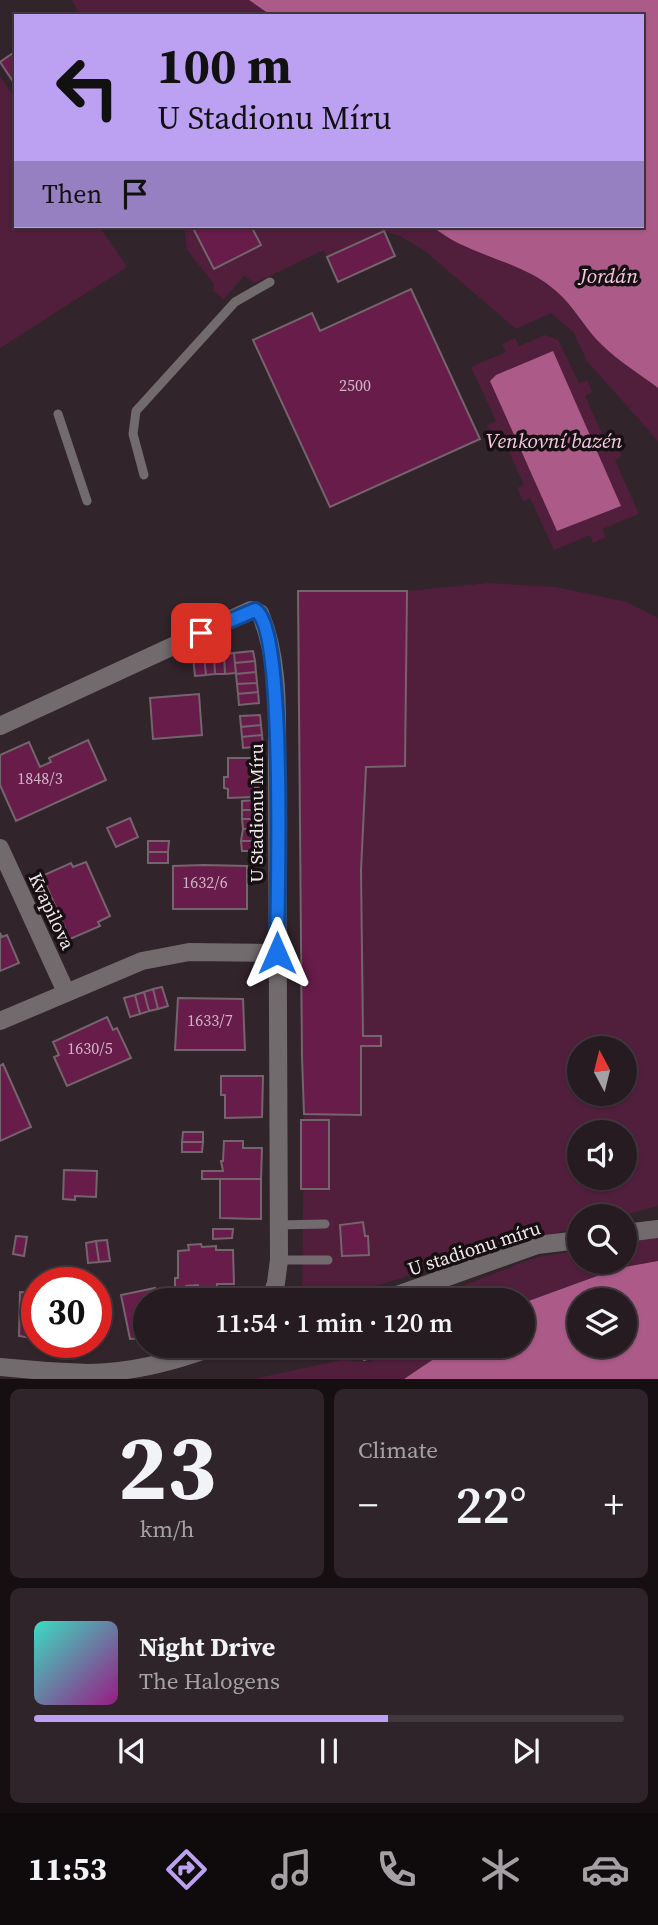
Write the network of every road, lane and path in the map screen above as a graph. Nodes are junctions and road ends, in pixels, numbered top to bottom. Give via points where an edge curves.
1 (270, 282) dead end
2 (58, 414) dead end
3 (144, 475) dead end
4 (87, 501) dead end
5 (0, 726) edge
6 (0, 848) edge
7 (277, 953) junction
8 (66, 992) junction
9 (0, 1021) edge
10 (325, 1224) dead end
11 (278, 1225) junction
12 (658, 1229) edge
13 (637, 1232) edge
14 (567, 1241) edge
15 (279, 1260) junction
16 (328, 1260) dead end
17 (274, 1288) edge
18 (417, 1288) edge
19 (179, 1358) edge
20 (10, 1372) edge

1 - 3 lane via 235,302 136,411 133,434
2 - 4 lane
5 - 7 street, U Stadionu Míru via 251,610 259,612 271,648 277,712
6 - 8 street, Kvapilova
7 - 8 street via 188,952 142,961
7 - 11 street, U Stadionu Míru
8 - 9 street
10 - 11 lane
11 - 15 street, U Stadionu Míru
12 - 13 street
14 - 18 street, U stadionu míru via 537,1245
15 - 16 lane
15 - 17 street, U Stadionu Míru
19 - 20 street via 90,1373

